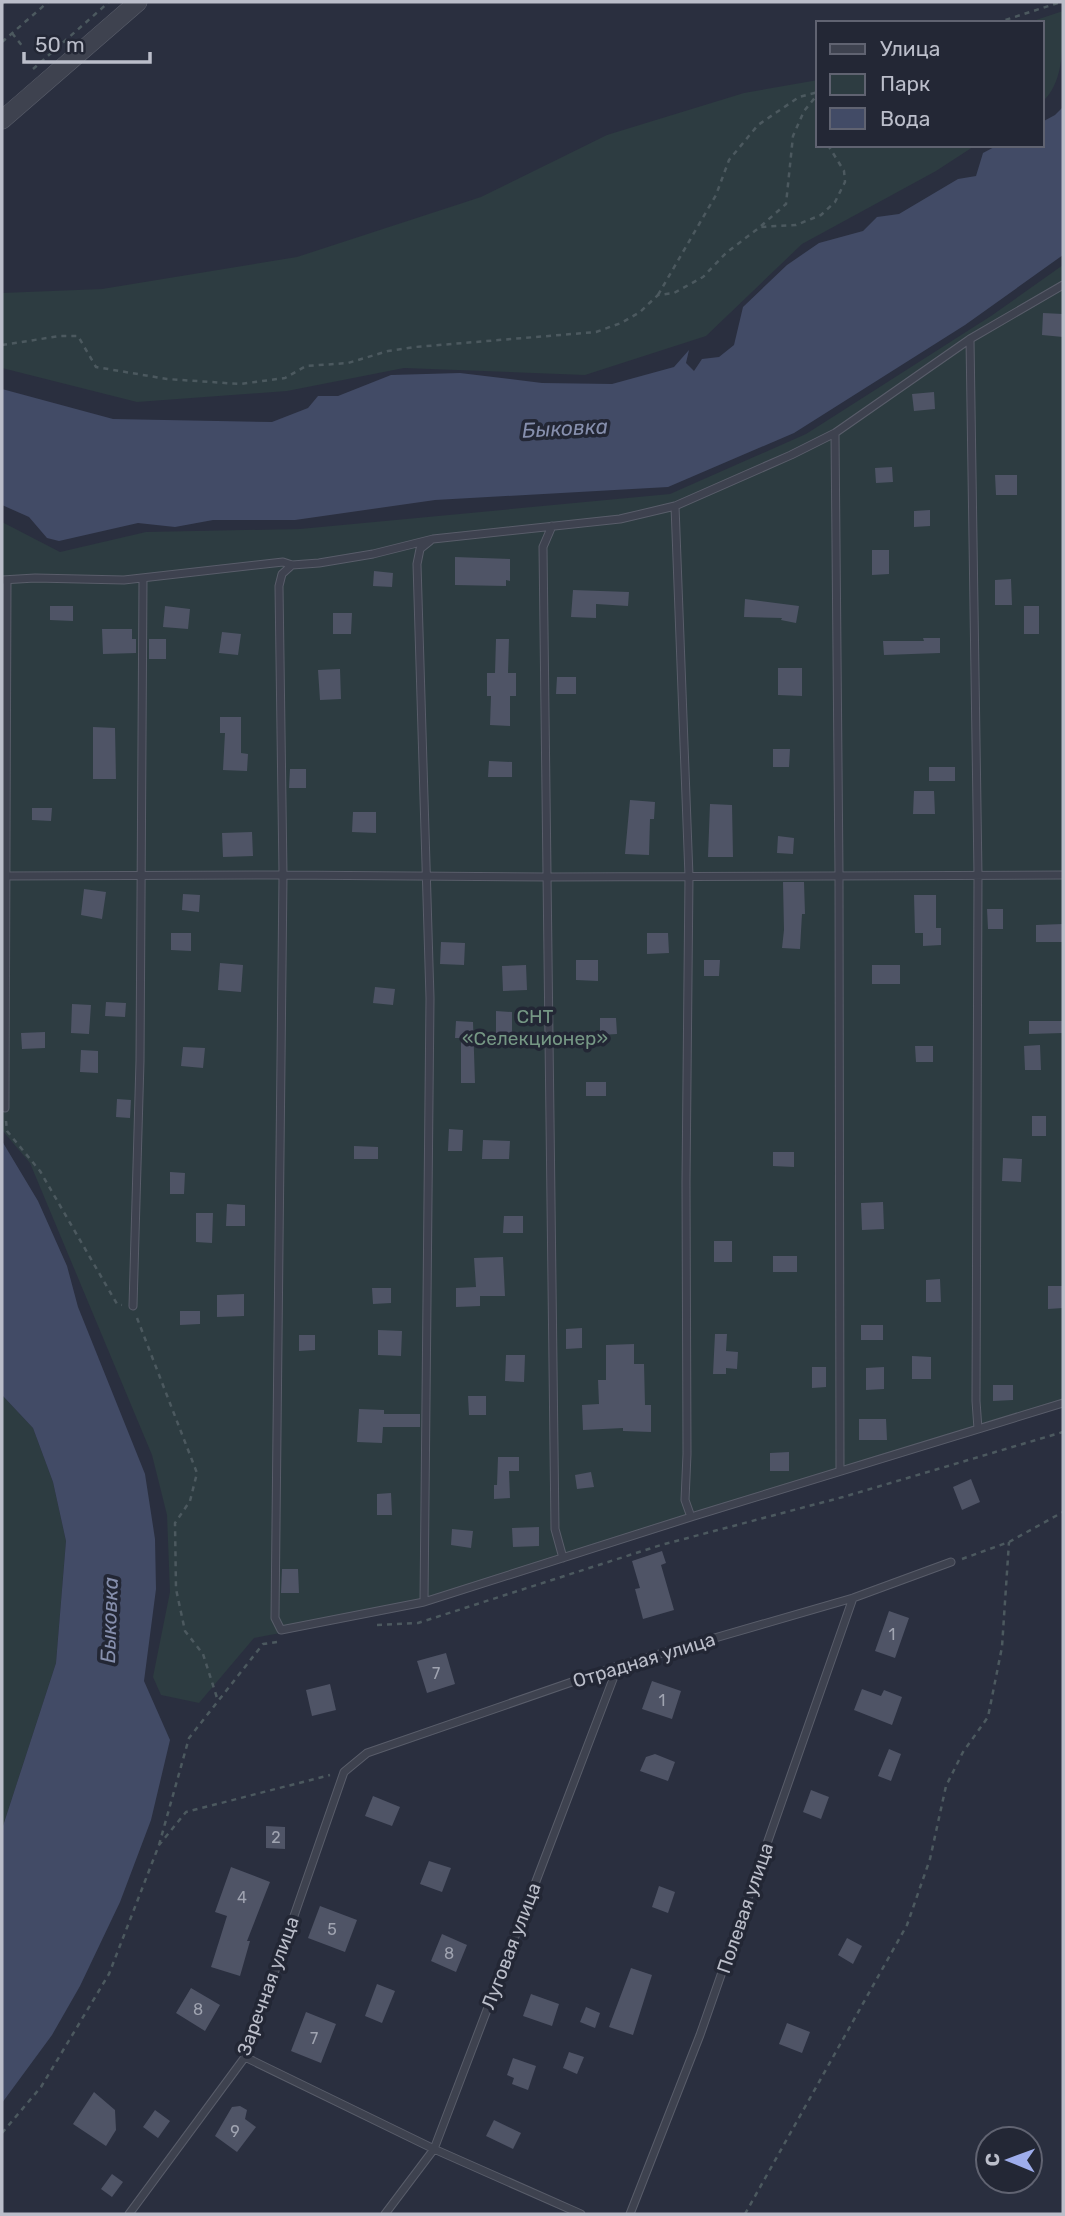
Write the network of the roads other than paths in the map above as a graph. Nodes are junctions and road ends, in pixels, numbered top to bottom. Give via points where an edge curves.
1 (138, 2) edge
2 (2, 120) edge
3 (1063, 285) edge
4 (970, 339) junction
5 (835, 433) junction
6 (675, 506) junction
7 (552, 526) junction
8 (433, 539) junction
9 (292, 565) junction
10 (143, 579) junction
11 (4, 580) edge
12 (839, 874) junction
13 (1063, 874) edge
14 (140, 875) junction
15 (283, 875) junction
16 (426, 875) junction
17 (978, 875) junction
18 (4, 876) edge
19 (689, 876) junction
20 (548, 877) junction
21 (5, 1108) road end
22 (133, 1306) road end
23 (1063, 1403) edge
24 (978, 1429) junction
25 (840, 1471) junction
26 (691, 1517) junction
27 (563, 1558) junction
28 (951, 1562) road end
29 (853, 1598) junction
30 (425, 1602) junction
31 (618, 1666) junction
32 (344, 1772) joint
33 (245, 2057) junction
34 (434, 2149) junction
35 (128, 2214) edge
36 (385, 2214) edge
37 (581, 2214) edge
38 (630, 2214) edge

1 - 2 street
3 - 4 lane
4 - 5 lane
4 - 17 lane
5 - 6 lane
5 - 12 lane
6 - 7 lane via 620,519
6 - 19 lane
7 - 8 lane
7 - 20 lane via 543,547
8 - 9 lane via 373,554
8 - 16 lane via 420,549 417,564
9 - 10 lane via 283,562
9 - 15 lane via 282,574 279,586
10 - 11 lane
10 - 14 lane
11 - 18 lane
12 - 17 lane
12 - 19 lane
12 - 25 lane
13 - 17 lane
14 - 15 lane
14 - 18 lane
14 - 22 lane
15 - 16 lane
15 - 30 lane via 275,1618 281,1630
16 - 20 lane
16 - 30 lane via 430,998
17 - 24 lane
18 - 21 lane
19 - 20 lane
19 - 26 lane via 685,1500
20 - 27 lane via 555,1529
23 - 24 lane
24 - 25 lane
25 - 26 lane
26 - 27 lane
27 - 30 lane
28 - 29 lane, Отрадная улица
29 - 31 lane, Отрадная улица
29 - 38 lane, Полевая улица via 701,2035
31 - 32 lane, Отрадная улица via 367,1753
31 - 34 lane, Луговая улица
32 - 33 lane, Заречная улица
33 - 34 lane
33 - 35 lane, Заречная улица
34 - 36 lane, Луговая улица
34 - 37 lane

